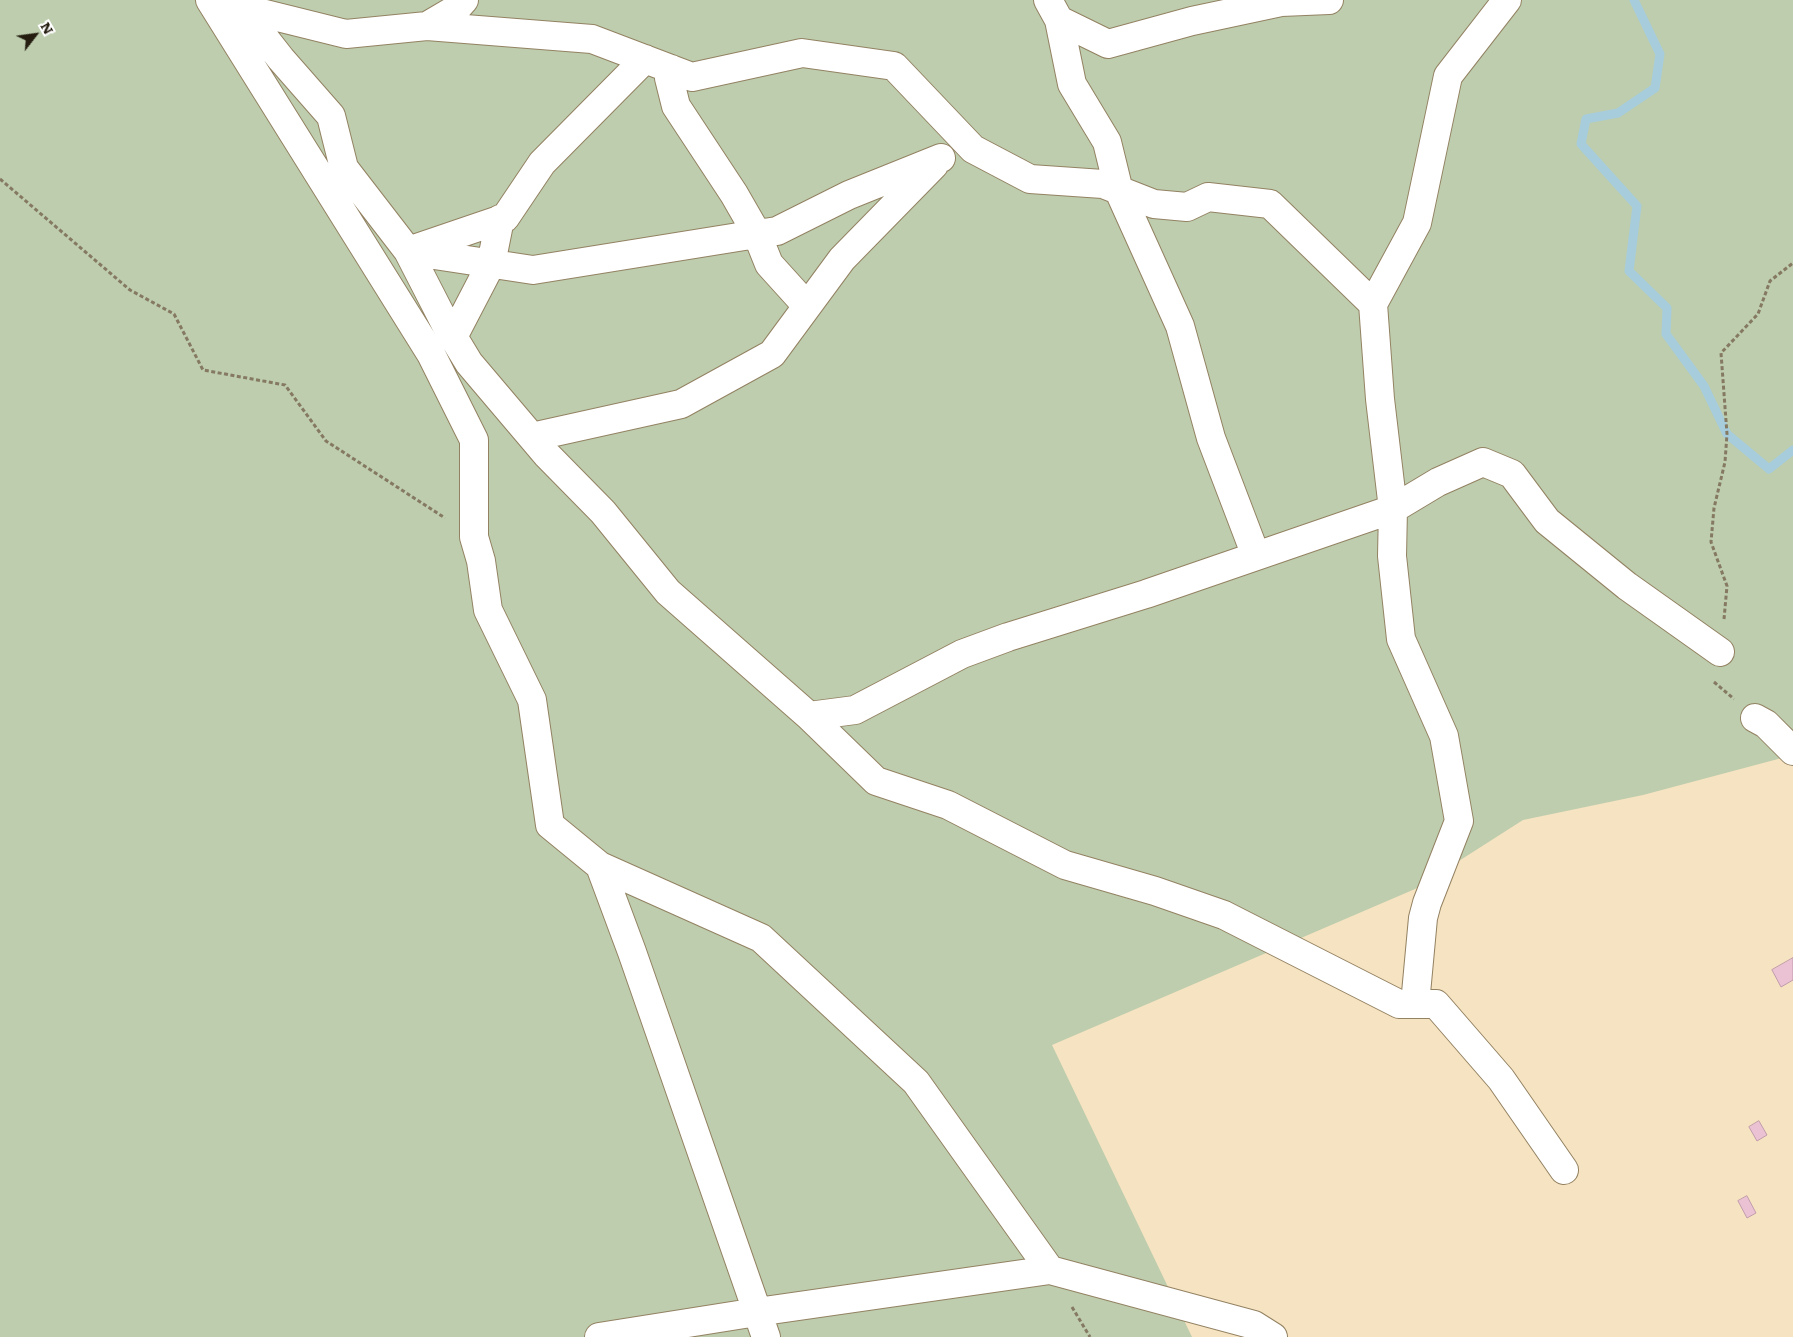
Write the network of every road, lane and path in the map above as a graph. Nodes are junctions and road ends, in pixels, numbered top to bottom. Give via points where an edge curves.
1 (464, 0) edge
2 (1329, 0) edge
3 (1506, 0) edge
4 (222, 5) edge
5 (1053, 10) edge
6 (427, 26) junction
7 (645, 59) junction
8 (671, 69) junction
9 (963, 138) junction
10 (941, 158) junction
11 (0, 179) edge
12 (1119, 191) junction
13 (500, 219) junction
14 (757, 234) junction
15 (408, 250) junction
16 (1793, 263) edge
17 (491, 264) junction
18 (1373, 304) junction
19 (807, 306) junction
20 (454, 337) junction
21 (532, 437) junction
22 (1393, 509) junction
23 (474, 537) junction
24 (1256, 556) junction
25 (1720, 652) junction
26 (809, 716) junction
27 (1755, 718) joint
28 (1793, 751) edge
29 (600, 866) junction
30 (1415, 1004) junction
31 (1564, 1170) dead end
32 (1050, 1270) junction
33 (757, 1312) junction
34 (599, 1337) edge
35 (766, 1337) edge
36 (1273, 1337) edge

1 - 6 street via 456,9
2 - 5 street via 1281,2 1192,21 1108,44
3 - 18 street via 1448,76 1417,223
4 - 6 street via 346,34
4 - 15 street via 281,59 331,116 344,168
4 - 23 street via 431,354 474,440
5 - 12 street via 1072,84 1107,142
6 - 7 street via 592,39
7 - 8 street
7 - 13 street via 542,163 505,218
8 - 9 street via 692,78 802,53 894,66
8 - 14 street via 669,78 676,106
9 - 10 street
9 - 12 street via 973,149 1030,179 1103,184
10 - 14 street via 849,195 777,231
10 - 19 street via 842,259
11 - 23 path via 130,290 174,314 203,370 285,385 326,441
12 - 18 street via 1154,204 1187,207 1208,197 1270,204
12 - 24 street via 1180,326 1211,438
13 - 15 street
13 - 17 street
14 - 17 street via 533,270
14 - 19 street via 768,264
15 - 17 street
15 - 20 street
16 - 25 path via 1770,281 1758,314 1721,353 1725,462 1714,508 1711,542 1727,586
17 - 20 street
18 - 22 street
19 - 21 street via 772,354 680,404
20 - 21 street via 469,363
21 - 26 street via 603,512 668,592
22 - 24 street
22 - 25 street via 1438,482 1483,462 1512,474 1547,521 1627,586
22 - 30 street via 1392,556 1401,639 1444,736 1459,822 1423,918
23 - 29 street via 488,610 532,700 550,825
24 - 26 street via 962,654 855,710
25 - 27 path via 1714,681
26 - 30 street via 876,781 948,805 1066,865 1224,915 1399,1004
27 - 28 street via 1766,724
29 - 32 street via 761,938 916,1082
29 - 33 street
30 - 31 street via 1436,1004 1501,1078
32 - 33 street
32 - 36 street via 1254,1325
33 - 34 street
33 - 35 street

